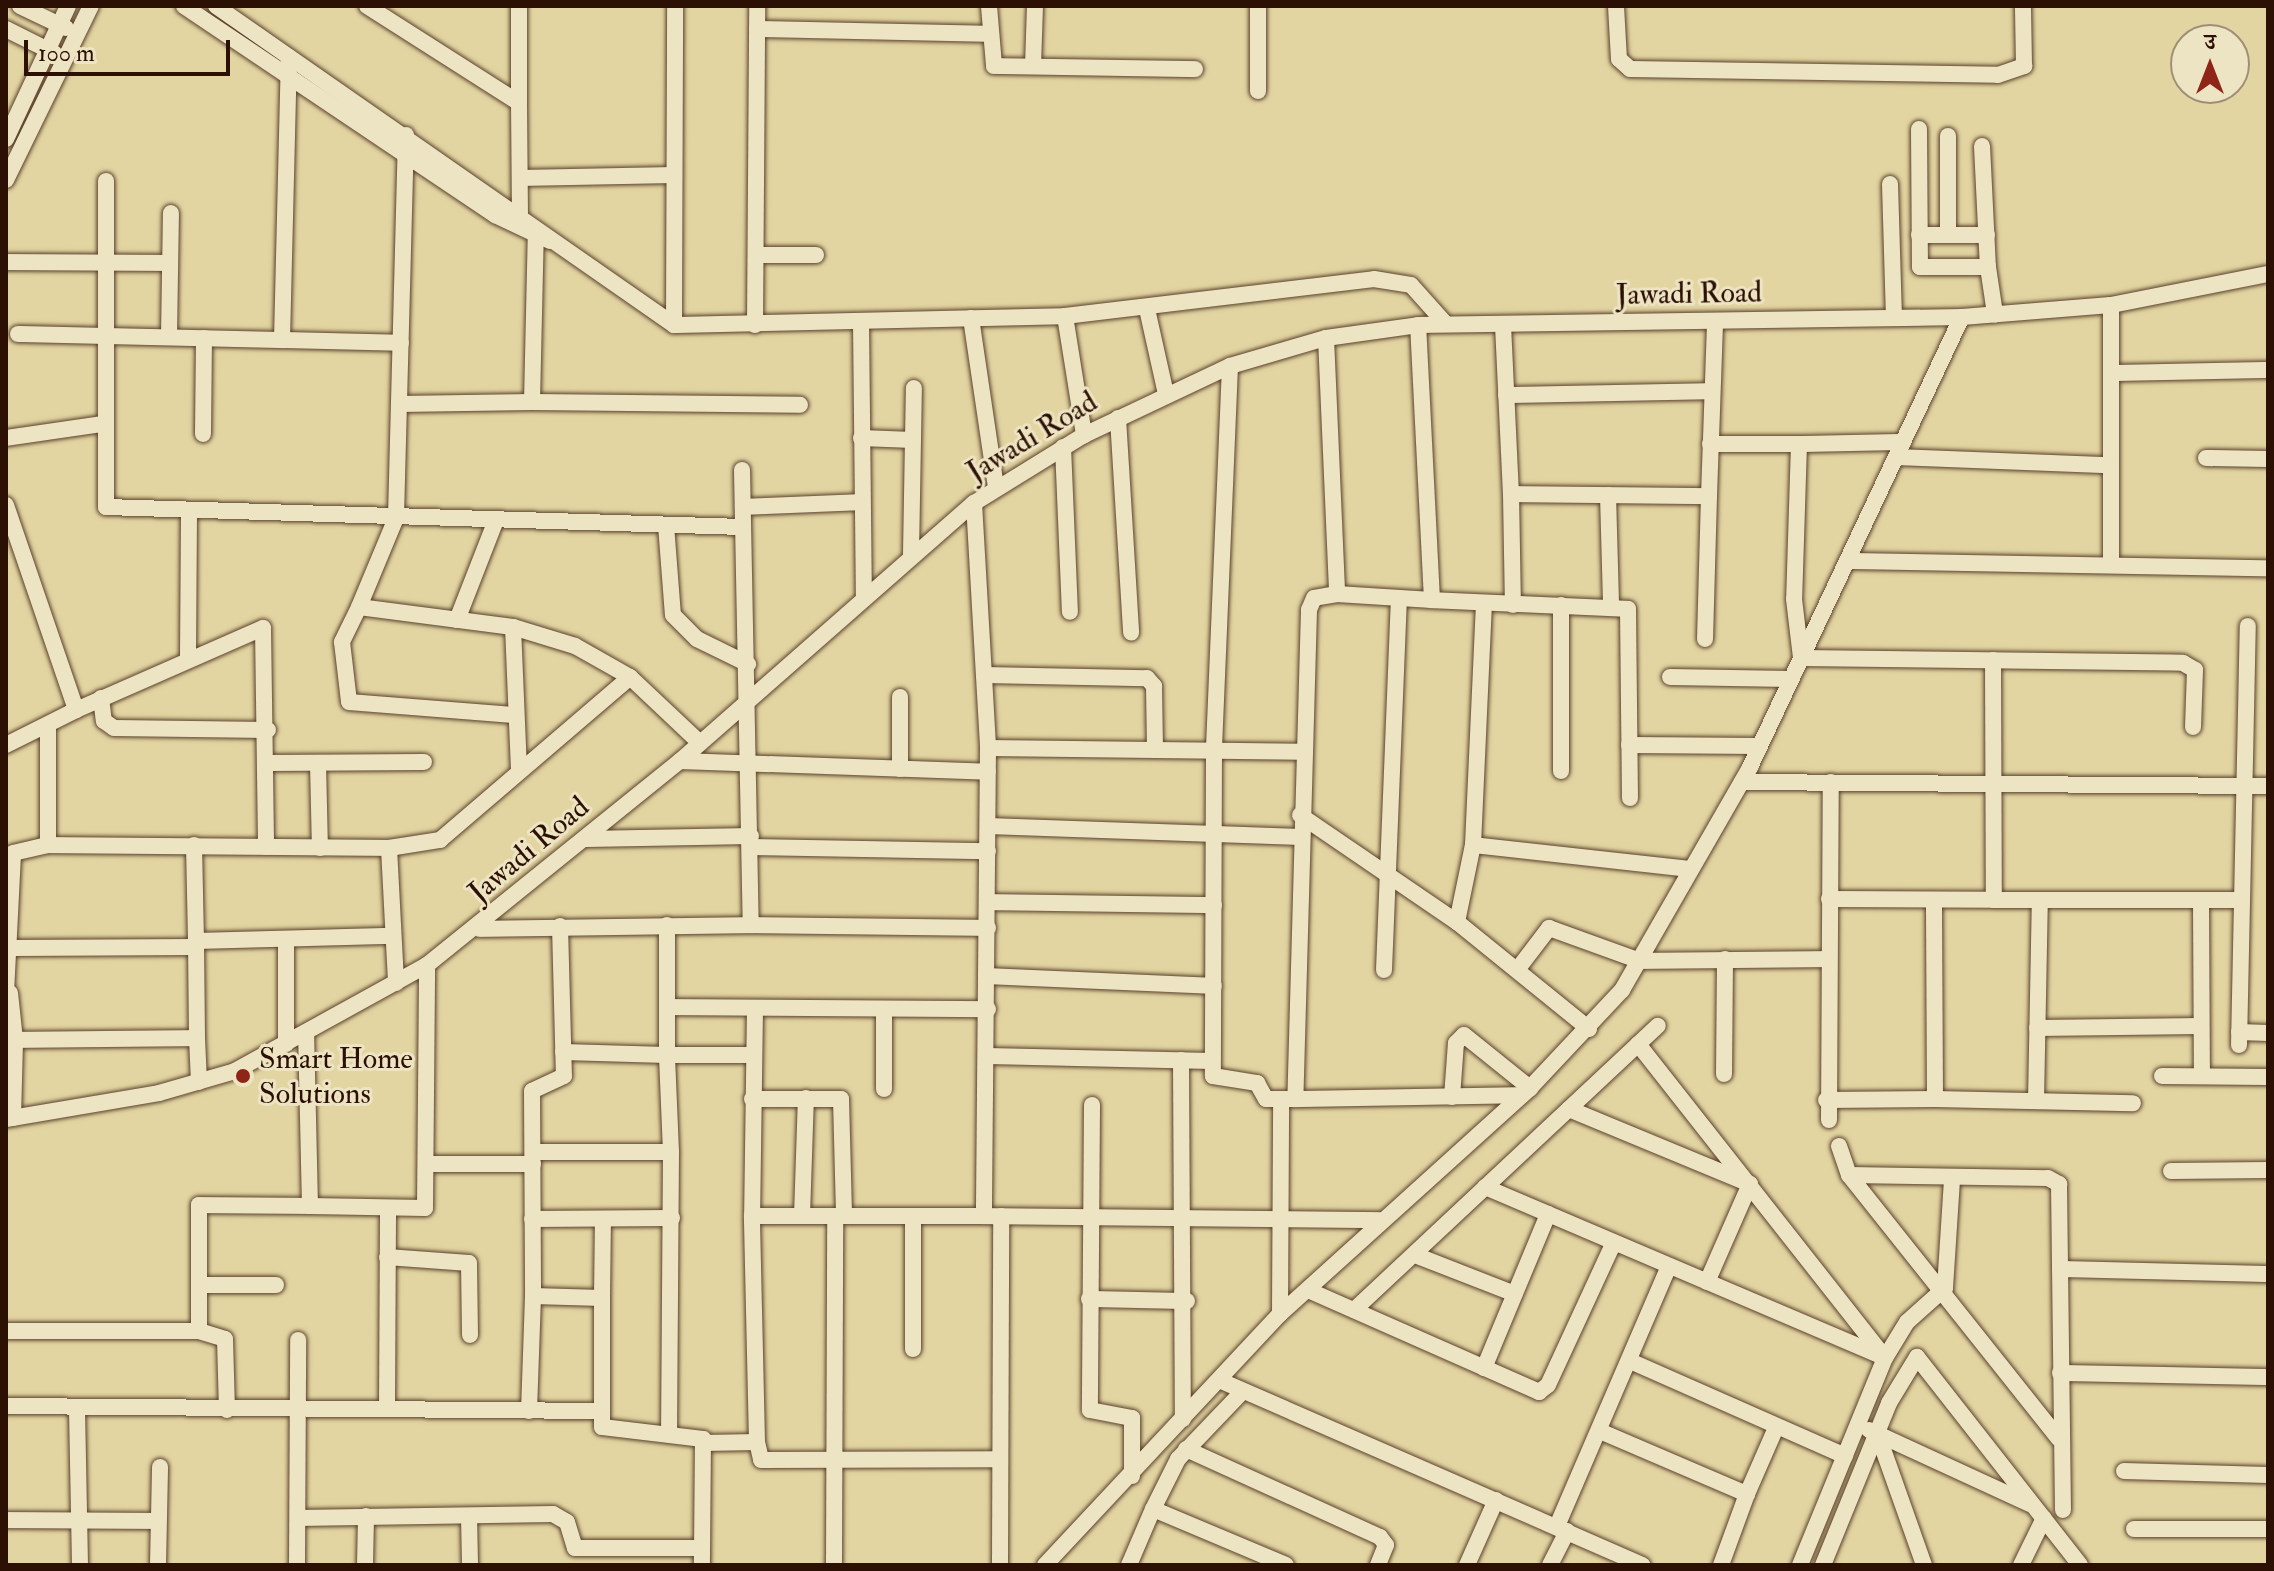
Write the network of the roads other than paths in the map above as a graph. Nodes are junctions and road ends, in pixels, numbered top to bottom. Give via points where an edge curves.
1 (20, 6) edge
2 (68, 6) edge
3 (91, 6) edge
4 (184, 6) edge
5 (216, 6) edge
6 (367, 6) edge
7 (519, 6) edge
8 (675, 6) edge
9 (757, 6) edge
10 (989, 6) edge
11 (1035, 6) edge
12 (1258, 6) edge
13 (1616, 6) edge
14 (2023, 6) edge
15 (57, 24) junction
16 (6, 29) edge
17 (757, 29) junction
18 (76, 32) junction
19 (989, 34) junction
20 (46, 48) junction
21 (62, 57) junction
22 (289, 57) junction
23 (1033, 66) junction
24 (1195, 69) dead end
25 (289, 77) junction
26 (1258, 91) dead end
27 (519, 103) junction
28 (1919, 129) dead end
29 (406, 135) junction
30 (1948, 136) dead end
31 (6, 139) edge
32 (1982, 146) dead end
33 (405, 156) junction
34 (674, 175) junction
35 (520, 178) junction
36 (6, 180) edge
37 (106, 181) dead end
38 (1890, 184) dead end
39 (171, 213) dead end
40 (532, 230) junction
41 (1919, 235) junction
42 (1948, 235) junction
43 (1987, 235) junction
44 (756, 255) junction
45 (816, 255) dead end
46 (6, 262) edge
47 (104, 263) junction
48 (170, 263) junction
49 (1988, 267) junction
50 (2268, 274) edge
51 (2111, 305) junction
52 (1147, 309) junction
53 (1995, 314) junction
54 (1065, 316) junction
55 (1962, 317) junction
56 (971, 318) junction
57 (1894, 318) junction
58 (861, 321) junction
59 (1715, 322) junction
60 (1445, 323) junction
61 (674, 325) junction
62 (755, 325) junction
63 (1418, 325) junction
64 (1503, 325) junction
65 (18, 334) dead end
66 (103, 335) junction
67 (169, 337) junction
68 (204, 338) junction
69 (1326, 338) junction
70 (282, 340) junction
71 (401, 343) junction
72 (1230, 366) junction
73 (2268, 370) edge
74 (2111, 373) junction
75 (914, 388) dead end
76 (1712, 391) junction
77 (1166, 394) junction
78 (1506, 395) junction
79 (532, 402) junction
80 (399, 404) junction
81 (800, 405) dead end
82 (1118, 418) junction
83 (102, 424) junction
84 (203, 434) dead end
85 (1084, 435) junction
86 (6, 438) edge
87 (861, 438) junction
88 (913, 440) junction
89 (1710, 444) junction
90 (1799, 444) junction
91 (1063, 447) junction
92 (1900, 450) junction
93 (2206, 458) dead end
94 (2268, 459) edge
95 (2109, 465) junction
96 (742, 470) dead end
97 (996, 487) junction
98 (1511, 494) junction
99 (1608, 495) junction
100 (1709, 496) junction
101 (862, 502) junction
102 (974, 503) junction
103 (6, 505) edge
104 (743, 507) junction
105 (189, 513) junction
106 (396, 518) junction
107 (496, 520) junction
108 (666, 525) junction
109 (743, 527) junction
110 (911, 554) junction
111 (1847, 561) junction
112 (2111, 564) junction
113 (2268, 568) edge
114 (1337, 594) junction
115 (864, 595) junction
116 (1399, 598) junction
117 (1432, 600) junction
118 (1484, 603) junction
119 (1611, 603) junction
120 (1513, 605) junction
121 (1561, 605) junction
122 (359, 607) junction
123 (1070, 612) dead end
124 (457, 620) junction
125 (2248, 626) dead end
126 (513, 627) junction
127 (1131, 633) dead end
128 (1705, 639) dead end
129 (188, 657) junction
130 (1801, 658) junction
131 (1993, 660) junction
132 (748, 664) junction
133 (984, 675) junction
134 (630, 677) junction
135 (1670, 677) dead end
136 (1791, 679) junction
137 (900, 697) dead end
138 (101, 698) junction
139 (750, 699) junction
140 (76, 710) junction
141 (513, 715) junction
142 (48, 725) junction
143 (2193, 727) dead end
144 (268, 730) junction
145 (700, 743) junction
146 (6, 745) edge
147 (1629, 745) junction
148 (1760, 746) junction
149 (1155, 747) junction
150 (988, 748) junction
151 (1214, 749) junction
152 (1301, 752) junction
153 (680, 761) junction
154 (424, 762) dead end
155 (268, 763) junction
156 (318, 763) junction
157 (750, 763) junction
158 (900, 769) junction
159 (519, 771) junction
160 (1561, 771) dead end
161 (988, 772) junction
162 (1742, 782) junction
163 (1831, 782) junction
164 (1994, 783) junction
165 (2268, 786) edge
166 (2242, 787) junction
167 (1630, 798) dead end
168 (1300, 815) junction
169 (988, 826) junction
170 (1215, 831) junction
171 (1301, 837) junction
172 (586, 839) junction
173 (751, 842) junction
174 (48, 845) junction
175 (194, 845) junction
176 (1473, 845) junction
177 (266, 847) junction
178 (320, 848) junction
179 (389, 848) junction
180 (988, 851) junction
181 (1689, 869) junction
182 (1385, 871) junction
183 (1829, 899) junction
184 (1934, 900) junction
185 (1994, 900) junction
186 (2040, 900) junction
187 (2201, 900) junction
188 (2240, 900) junction
189 (988, 902) junction
190 (1214, 905) junction
191 (1457, 922) junction
192 (667, 925) junction
193 (751, 925) junction
194 (560, 926) junction
195 (988, 928) junction
196 (480, 929) junction
197 (393, 936) junction
198 (286, 939) junction
199 (196, 944) junction
200 (11, 948) junction
201 (1725, 959) junction
202 (1828, 959) junction
203 (1640, 961) junction
204 (427, 965) junction
205 (1384, 970) dead end
206 (1517, 970) junction
207 (988, 976) junction
208 (396, 983) junction
209 (1214, 986) junction
210 (8, 993) edge
211 (667, 1007) junction
212 (755, 1008) junction
213 (884, 1009) junction
214 (988, 1009) junction
215 (1658, 1026) dead end
216 (2201, 1026) junction
217 (2037, 1028) junction
218 (1589, 1029) junction
219 (2268, 1033) edge
220 (306, 1034) junction
221 (197, 1038) junction
222 (15, 1040) junction
223 (286, 1044) junction
224 (1638, 1044) junction
225 (563, 1052) junction
226 (667, 1055) junction
227 (754, 1055) junction
228 (988, 1056) junction
229 (1181, 1060) junction
230 (1212, 1061) junction
231 (1724, 1074) dead end
232 (2162, 1076) dead end
233 (2202, 1076) junction
234 (2268, 1077) edge
235 (199, 1082) junction
236 (884, 1089) dead end
237 (1526, 1091) junction
238 (1452, 1097) junction
239 (806, 1098) junction
240 (752, 1099) junction
241 (1935, 1099) junction
242 (1288, 1100) junction
243 (1826, 1100) junction
244 (2036, 1101) junction
245 (2133, 1103) dead end
246 (1092, 1105) dead end
247 (1569, 1109) junction
248 (10, 1119) edge
249 (1829, 1120) dead end
250 (1839, 1146) dead end
251 (671, 1152) junction
252 (534, 1158) junction
253 (426, 1164) junction
254 (2268, 1170) edge
255 (2171, 1171) dead end
256 (1849, 1175) junction
257 (1952, 1179) junction
258 (1750, 1184) junction
259 (1485, 1187) junction
260 (310, 1206) junction
261 (388, 1210) junction
262 (1548, 1214) junction
263 (1187, 1215) junction
264 (752, 1216) junction
265 (802, 1216) junction
266 (840, 1216) junction
267 (992, 1216) junction
268 (1090, 1216) junction
269 (672, 1218) junction
270 (913, 1218) junction
271 (532, 1219) junction
272 (1281, 1219) junction
273 (603, 1220) junction
274 (1379, 1220) junction
275 (1614, 1242) junction
276 (1415, 1255) junction
277 (387, 1257) junction
278 (1669, 1266) junction
279 (2060, 1269) junction
280 (2268, 1274) edge
281 (1707, 1282) junction
282 (199, 1285) junction
283 (276, 1285) dead end
284 (1945, 1288) junction
285 (1308, 1290) junction
286 (1515, 1294) junction
287 (533, 1296) junction
288 (602, 1298) junction
289 (1089, 1299) junction
290 (1187, 1301) junction
291 (1354, 1310) junction
292 (1280, 1314) junction
293 (6, 1331) edge
294 (199, 1331) junction
295 (470, 1335) dead end
296 (298, 1340) dead end
297 (913, 1349) dead end
298 (1885, 1358) junction
299 (1630, 1361) junction
300 (1484, 1368) junction
301 (2060, 1373) junction
302 (2268, 1377) edge
303 (1219, 1380) junction
304 (1242, 1392) junction
305 (6, 1406) edge
306 (298, 1407) junction
307 (387, 1408) junction
308 (77, 1409) junction
309 (227, 1410) junction
310 (529, 1411) junction
311 (600, 1411) junction
312 (1183, 1419) junction
313 (1858, 1425) junction
314 (1775, 1430) junction
315 (669, 1431) junction
316 (1602, 1432) junction
317 (1878, 1435) junction
318 (2059, 1439) junction
319 (757, 1442) junction
320 (703, 1443) junction
321 (1186, 1449) junction
322 (837, 1456) junction
323 (1845, 1456) junction
324 (1000, 1459) junction
325 (160, 1467) dead end
326 (2124, 1471) dead end
327 (2268, 1475) edge
328 (1132, 1476) junction
329 (1747, 1494) junction
330 (1496, 1500) junction
331 (1153, 1509) junction
332 (2063, 1510) dead end
333 (2039, 1512) junction
334 (366, 1516) junction
335 (469, 1516) junction
336 (298, 1518) junction
337 (80, 1519) junction
338 (6, 1520) edge
339 (158, 1521) junction
340 (1562, 1529) junction
341 (2134, 1529) dead end
342 (2268, 1529) edge
343 (702, 1557) edge
344 (80, 1565) edge
345 (158, 1565) edge
346 (297, 1565) edge
347 (365, 1565) edge
348 (470, 1565) edge
349 (834, 1565) edge
350 (1000, 1565) edge
351 (1045, 1565) edge
352 (1129, 1565) edge
353 (1286, 1565) edge
354 (1378, 1565) edge
355 (1467, 1565) edge
356 (1550, 1565) edge
357 (1642, 1565) edge
358 (1721, 1565) edge
359 (1800, 1565) edge
360 (1823, 1565) edge
361 (1924, 1565) edge
362 (2021, 1565) edge
363 (2080, 1565) edge

1 - 15 street
2 - 15 street
3 - 18 street
4 - 25 street
5 - 22 street
6 - 27 street
7 - 27 street
8 - 34 street
9 - 17 street
10 - 19 street
11 - 23 street
12 - 26 street
13 - 14 street via 1619,59 1630,69 1998,75 2024,66
15 - 18 street
15 - 20 street
16 - 20 street
17 - 19 street
17 - 44 street
18 - 21 street
19 - 23 street via 994,66
20 - 21 street
20 - 31 street
21 - 36 street
22 - 25 street
22 - 29 street
23 - 24 street
25 - 33 street
25 - 70 street
27 - 35 street
28 - 41 street
29 - 33 street
29 - 40 street
30 - 42 street
32 - 43 street
33 - 40 street
33 - 71 street
34 - 35 street
34 - 61 street
35 - 40 street
37 - 47 street
38 - 57 street
39 - 48 street
40 - 61 street
40 - 79 street
41 - 42 street
41 - 49 street via 1920,267
42 - 43 street
43 - 49 street
44 - 45 street
44 - 62 street
46 - 47 street
47 - 48 street
47 - 66 street
48 - 67 street
49 - 53 street
50 - 51 street, Jawadi Road
51 - 53 street, Jawadi Road
51 - 74 street
52 - 54 street
52 - 60 street via 1392,280 1417,288
52 - 77 street
53 - 55 street, Jawadi Road
54 - 56 street
54 - 85 street
55 - 57 street, Jawadi Road
55 - 92 street
56 - 58 street
56 - 97 street
57 - 59 street, Jawadi Road
58 - 62 street
58 - 87 street
59 - 64 street, Jawadi Road
59 - 76 street
60 - 63 street, Jawadi Road
60 - 64 street, Jawadi Road
61 - 62 street
63 - 69 street, Jawadi Road
63 - 117 street
64 - 78 street
65 - 66 street
66 - 67 street
66 - 83 street
67 - 68 street
68 - 70 street
68 - 84 street
69 - 72 street, Jawadi Road
69 - 114 street
70 - 71 street
71 - 80 street
72 - 77 street, Jawadi Road
72 - 151 street
73 - 74 street
74 - 95 street
75 - 88 street
76 - 78 street
76 - 89 street
77 - 82 street, Jawadi Road
78 - 98 street
79 - 80 street
79 - 81 street
80 - 106 street
82 - 85 street, Jawadi Road
82 - 127 street
83 - 86 street
83 - 105 street via 106,507
85 - 91 street, Jawadi Road
87 - 88 street
87 - 101 street
88 - 110 street
89 - 90 street
89 - 100 street
90 - 92 street
90 - 130 street via 1794,599
91 - 97 street, Jawadi Road
91 - 123 street
92 - 95 street
92 - 111 street
93 - 94 street
95 - 112 street
96 - 104 street
97 - 102 street, Jawadi Road
98 - 99 street
98 - 120 street
99 - 100 street
99 - 119 street
100 - 128 street
101 - 104 street
101 - 115 street
102 - 110 street, Jawadi Road
102 - 133 street
103 - 140 street
104 - 109 street
105 - 106 street
105 - 129 street
106 - 107 street
106 - 122 street
107 - 108 street
107 - 124 street
108 - 109 street
108 - 132 street via 673,615 697,639
109 - 132 street
110 - 115 street, Jawadi Road
111 - 112 street
111 - 130 street
112 - 113 street
114 - 116 street
114 - 152 street via 1310,602
115 - 139 street, Jawadi Road
116 - 117 street
116 - 182 street
117 - 118 street
118 - 120 street
118 - 176 street
119 - 121 street
119 - 147 street via 1631,613
120 - 121 street
121 - 160 street
122 - 124 street
122 - 141 street via 342,642 349,702
124 - 126 street
125 - 166 street
126 - 134 street via 575,646
126 - 141 street
129 - 138 street
129 - 144 street via 263,628
130 - 131 street
130 - 136 street
131 - 143 street via 2191,665
131 - 164 street
132 - 139 street
133 - 149 street via 1147,678 1154,686
133 - 150 street
134 - 145 street
134 - 159 street
135 - 136 street
136 - 148 street
137 - 158 street
138 - 140 street
138 - 144 street via 104,721 114,728
139 - 145 street, Jawadi Road
139 - 157 street
140 - 142 street
141 - 159 street
142 - 146 street
142 - 174 street
144 - 155 street
145 - 153 street, Jawadi Road
147 - 148 street
147 - 167 street
148 - 162 street
149 - 150 street
149 - 151 street
150 - 161 street
151 - 152 street
151 - 170 street
152 - 168 street
153 - 157 street
153 - 172 street, Jawadi Road
154 - 156 street
155 - 156 street
155 - 177 street
156 - 178 street
157 - 158 street
157 - 173 street
158 - 161 street
159 - 179 street via 440,840
161 - 169 street
162 - 163 street
162 - 181 street
163 - 164 street
163 - 183 street
164 - 166 street
164 - 185 street
165 - 166 street
166 - 188 street
168 - 171 street
168 - 182 street
169 - 170 street
169 - 180 street
170 - 171 street
170 - 190 street
171 - 242 street
172 - 173 street
172 - 196 street, Jawadi Road
173 - 180 street
173 - 193 street
174 - 175 street
174 - 200 street via 13,853
175 - 177 street
175 - 199 street
176 - 181 street
176 - 191 street
177 - 178 street
178 - 179 street
179 - 197 street
180 - 189 street
181 - 203 street
182 - 191 street
182 - 205 street
183 - 184 street
183 - 202 street
184 - 185 street
184 - 241 street
185 - 186 street
186 - 187 street
186 - 217 street
187 - 188 street
187 - 216 street
188 - 219 street via 2239,1038
189 - 190 street
189 - 195 street
190 - 209 street
191 - 206 street
192 - 193 street
192 - 194 street
192 - 211 street
193 - 195 street
194 - 196 street
194 - 225 street
195 - 207 street
196 - 204 street, Jawadi Road
197 - 198 street
197 - 208 street
198 - 199 street
198 - 223 street
199 - 200 street
199 - 221 street
200 - 210 street
201 - 202 street
201 - 203 street
201 - 231 street
202 - 243 street
203 - 206 street via 1549,928
203 - 218 street
204 - 208 street, Jawadi Road
204 - 253 street
206 - 218 street
207 - 209 street
207 - 214 street
208 - 220 street, Jawadi Road
209 - 230 street
210 - 222 street
211 - 212 street
211 - 226 street
212 - 213 street
212 - 227 street
213 - 214 street
213 - 236 street
214 - 228 street
215 - 224 street
216 - 217 street
216 - 233 street
217 - 244 street
218 - 237 street
220 - 223 street, Jawadi Road
220 - 260 street
221 - 222 street
221 - 235 street
222 - 248 street
223 - 235 street, Jawadi Road
224 - 247 street
224 - 258 street
225 - 226 street
225 - 252 street via 563,1081 533,1087
226 - 227 street
226 - 251 street
227 - 240 street
228 - 229 street
228 - 267 street
229 - 230 street
229 - 263 street
230 - 242 street via 1217,1081 1257,1083 1266,1099
232 - 233 street
233 - 234 street
235 - 248 street, Jawadi Road
237 - 238 street
237 - 238 street via 1464,1035 1456,1043
237 - 274 street
238 - 242 street
239 - 240 street
239 - 265 street
239 - 266 street via 844,1104
240 - 264 street
241 - 243 street
241 - 244 street
242 - 272 street
243 - 249 street
244 - 245 street
246 - 268 street
247 - 258 street
247 - 259 street
250 - 256 street
251 - 252 street
251 - 269 street
252 - 253 street
252 - 271 street
253 - 261 street via 425,1208
254 - 255 street
256 - 257 street
256 - 284 street
257 - 279 street via 2055,1180 2062,1191
257 - 284 street
258 - 281 street
258 - 298 street
259 - 262 street
259 - 276 street
260 - 261 street
260 - 282 street via 199,1205
261 - 277 street
262 - 275 street
262 - 286 street
263 - 268 street
263 - 272 street
263 - 290 street
264 - 265 street
264 - 319 street
265 - 266 street
266 - 270 street
266 - 322 street
267 - 268 street
267 - 270 street
267 - 324 street
268 - 289 street
269 - 273 street
269 - 315 street
270 - 297 street
271 - 273 street
271 - 287 street
272 - 274 street
272 - 292 street
273 - 288 street
274 - 285 street
275 - 278 street
275 - 300 street via 1544,1390
276 - 286 street
276 - 291 street
277 - 295 street via 469,1263
277 - 307 street
278 - 281 street
278 - 299 street
279 - 280 street
279 - 301 street
281 - 298 street
282 - 283 street
282 - 294 street
284 - 298 street via 1907,1322
284 - 318 street
285 - 291 street
285 - 292 street
286 - 300 street
287 - 288 street
287 - 310 street
288 - 311 street
289 - 290 street
289 - 328 street via 1090,1410 1132,1418
290 - 312 street
291 - 300 street
292 - 303 street
293 - 294 street
294 - 309 street via 225,1339
296 - 306 street
298 - 313 street
299 - 314 street
299 - 316 street
301 - 302 street
301 - 318 street
303 - 304 street
303 - 312 street
304 - 321 street
304 - 330 street
305 - 308 street
306 - 307 street
306 - 309 street
306 - 336 street
307 - 310 street
308 - 309 street
308 - 337 street
310 - 311 street
311 - 315 street via 607,1430
312 - 328 street
313 - 317 street
313 - 323 street
314 - 323 street
314 - 329 street
315 - 320 street via 696,1433
316 - 329 street
316 - 340 street
317 - 333 street
317 - 333 street via 1917,1357
317 - 360 street
317 - 361 street
318 - 332 street
319 - 320 street
319 - 322 street via 761,1460
320 - 343 street
321 - 331 street
321 - 354 street via 1380,1537 1386,1545
322 - 324 street
322 - 349 street
323 - 359 street
324 - 350 street
325 - 339 street
326 - 327 street
328 - 351 street
329 - 358 street
330 - 340 street
330 - 355 street
331 - 352 street
331 - 353 street
333 - 362 street
333 - 363 street
334 - 335 street
334 - 336 street
334 - 347 street
335 - 343 street via 559,1515 575,1548
335 - 348 street
336 - 346 street
337 - 338 street
337 - 339 street
337 - 344 street
339 - 345 street
340 - 356 street
340 - 357 street
341 - 342 street

